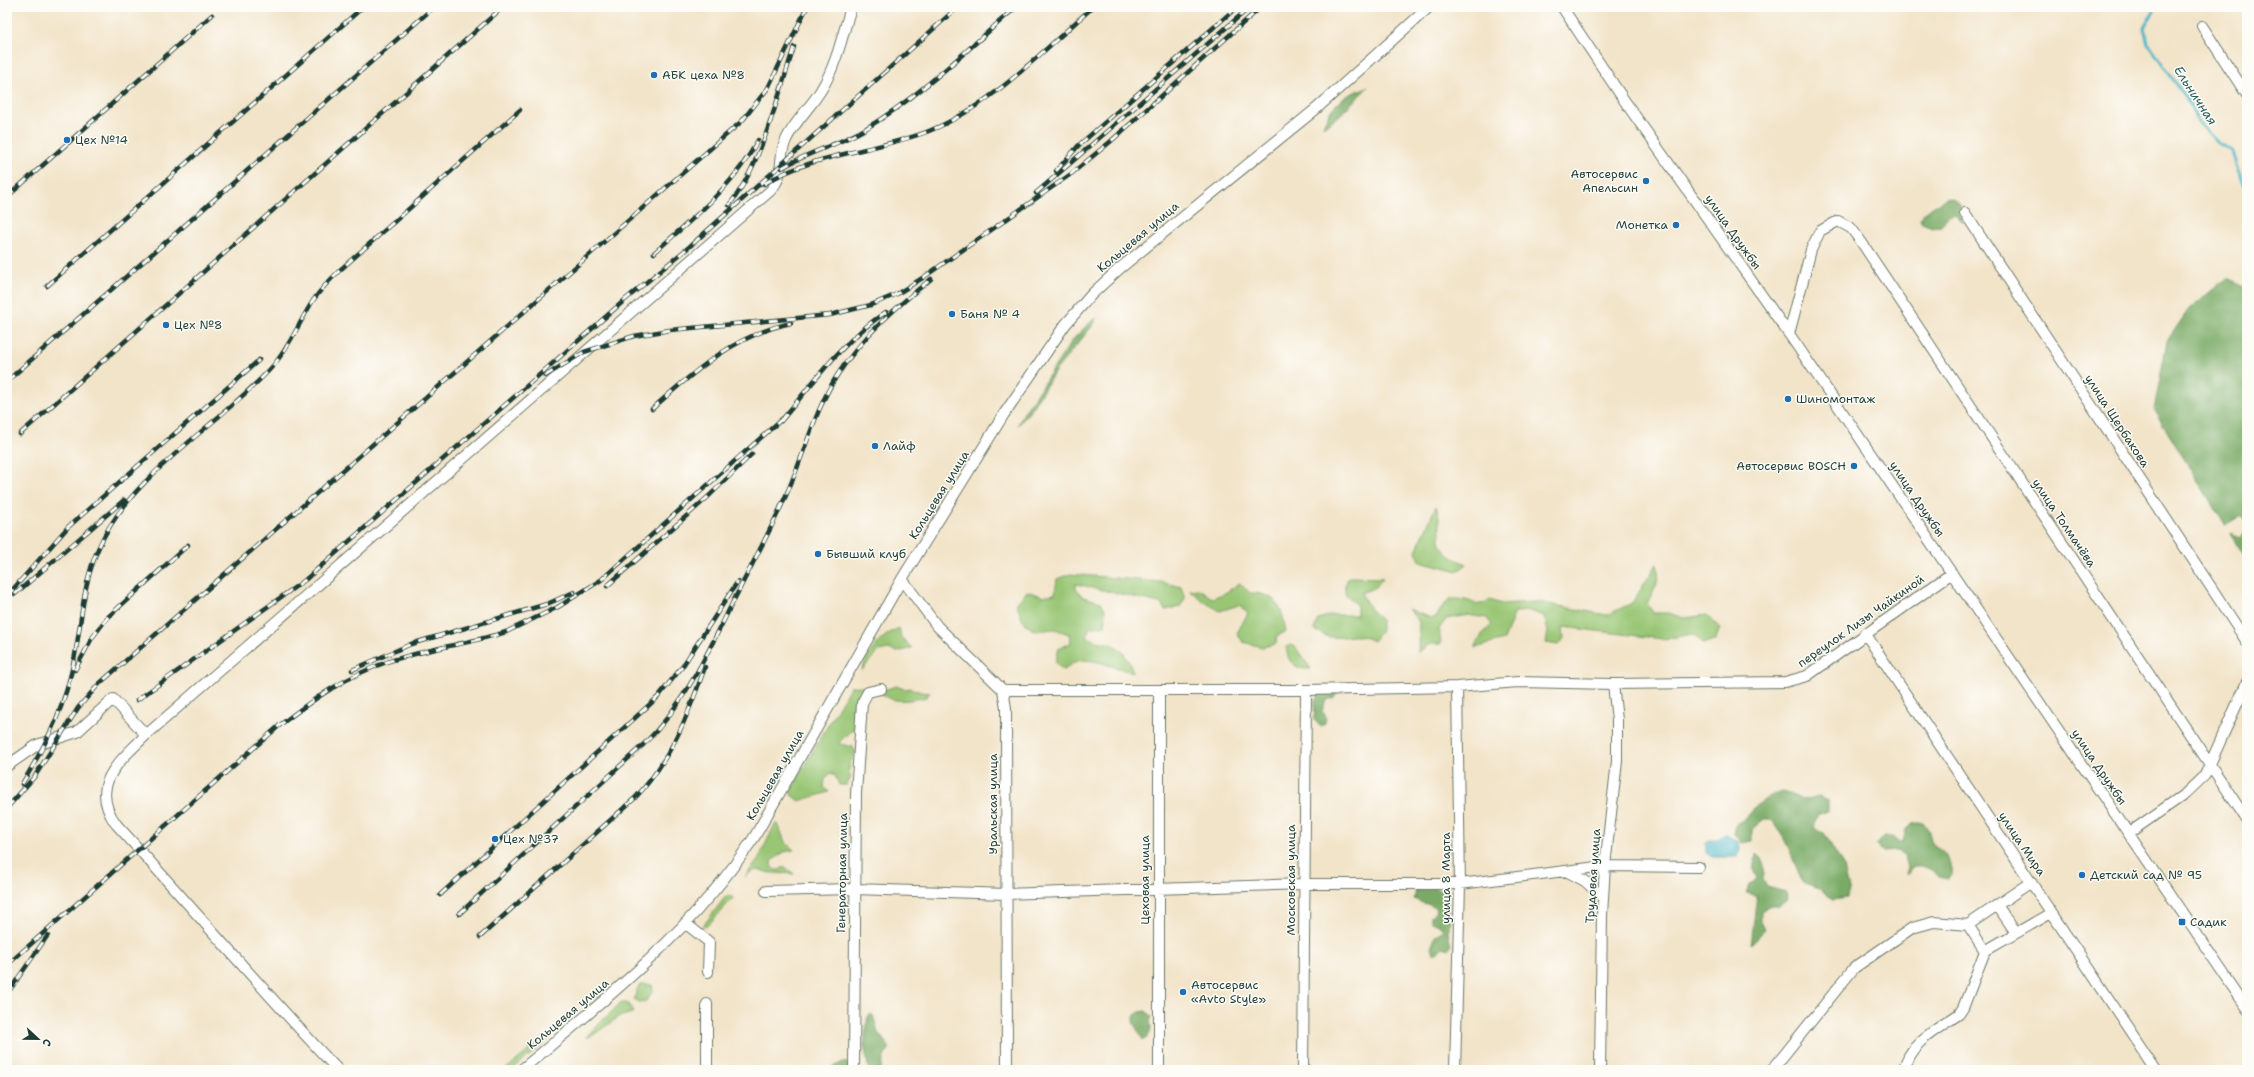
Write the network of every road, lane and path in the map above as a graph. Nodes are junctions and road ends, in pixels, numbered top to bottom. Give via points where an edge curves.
1 (851, 7) edge
2 (1429, 7) edge
3 (1562, 7) edge
4 (2202, 26) dead end
5 (2247, 95) edge
6 (1965, 213) dead end
7 (1789, 334) junction
8 (1952, 573) junction
9 (902, 579) junction
10 (1865, 633) junction
11 (2247, 642) edge
12 (2247, 682) edge
13 (1613, 684) junction
14 (1457, 687) junction
15 (881, 689) dead end
16 (1003, 690) junction
17 (1159, 690) junction
18 (1306, 690) junction
19 (146, 735) junction
20 (2211, 765) junction
21 (7, 766) edge
22 (2247, 820) edge
23 (2128, 834) junction
24 (1605, 866) junction
25 (1699, 867) dead end
26 (1565, 871) junction
27 (2031, 882) junction
28 (1304, 884) junction
29 (1460, 884) junction
30 (854, 889) junction
31 (1158, 889) junction
32 (766, 891) dead end
33 (1006, 894) junction
34 (1603, 898) junction
35 (1997, 905) junction
36 (2051, 912) junction
37 (685, 923) junction
38 (1968, 925) junction
39 (2016, 933) junction
40 (1985, 951) junction
41 (708, 972) dead end
42 (707, 1004) dead end
43 (2247, 1008) edge
44 (338, 1070) edge
45 (521, 1070) edge
46 (706, 1070) edge
47 (854, 1070) edge
48 (1007, 1070) edge
49 (1159, 1070) edge
50 (1302, 1070) edge
51 (1455, 1070) edge
52 (1600, 1070) edge
53 (1772, 1070) edge
54 (1904, 1070) edge
55 (2156, 1070) edge

1 - 19 street via 824,85 789,133 785,142 781,175 770,191
2 - 9 street, Кольцевая улица via 1336,92 1136,255 1078,309 1023,385
3 - 7 street, улица Дружбы via 1626,103
4 - 5 street
6 - 11 street, улица Щербакова
7 - 8 street, улица Дружбы
7 - 20 street, улица Толмачёва via 1811,250 1820,232 1838,221 1850,228 1860,240
8 - 10 street, переулок Лизы Чайкиной
8 - 23 street, улица Дружбы
9 - 16 street via 937,626
9 - 37 street, Кольцевая улица via 737,863
10 - 13 street, переулок Лизы Чайкиной via 1807,676 1796,680
10 - 27 street, улица Мира
12 - 20 street
13 - 14 street, переулок Лизы Чайкиной via 1518,682
13 - 24 street, Трудовая улица via 1617,720 1617,761
14 - 18 street, переулок Лизы Чайкиной
14 - 29 street, улица 8 Марта
15 - 30 street, Генераторная улица via 868,692 862,703 856,794
16 - 17 street, переулок Лизы Чайкиной
16 - 33 street, Уральская улица via 1006,708
17 - 18 street, переулок Лизы Чайкиной
17 - 31 street, Цеховая улица
18 - 28 street, Московская улица
19 - 21 street via 113,699 77,732 37,746
19 - 44 street via 115,766 108,778 104,800 107,812 254,981
20 - 22 street, улица Толмачёва
20 - 23 street via 2198,784
23 - 43 street, улица Дружбы
24 - 25 street
24 - 26 street
24 - 34 street, Трудовая улица
26 - 29 street
26 - 34 street via 1585,881
27 - 35 street
27 - 36 street, улица Мира
28 - 29 street
28 - 31 street
28 - 50 street, Московская улица
29 - 51 street, улица 8 Марта
30 - 32 street
30 - 33 street
30 - 47 street, Генераторная улица
31 - 33 street
31 - 49 street, Цеховая улица
33 - 48 street, Уральская улица
34 - 52 street, Трудовая улица
35 - 38 street
35 - 39 street
36 - 39 street
36 - 55 street, улица Мира
37 - 41 street via 709,942
37 - 45 street, Кольцевая улица via 631,978
38 - 40 street
38 - 53 street via 1934,922 1912,928 1854,968
39 - 40 street
40 - 54 street via 1959,1014 1912,1049
42 - 46 street

